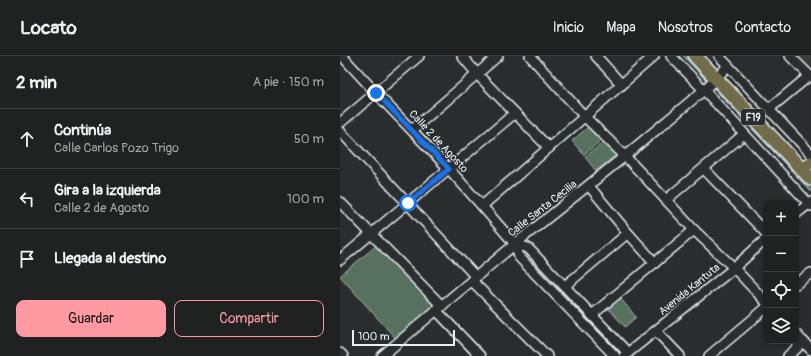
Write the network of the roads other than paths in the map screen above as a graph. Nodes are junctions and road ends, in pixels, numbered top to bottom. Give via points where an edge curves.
1 (342, 56) edge
2 (419, 56) edge
3 (462, 56) edge
4 (498, 56) edge
5 (530, 56) edge
6 (596, 56) edge
7 (654, 56) edge
8 (671, 56) edge
9 (695, 56) edge
10 (719, 56) edge
11 (790, 56) edge
12 (728, 66) junction
13 (477, 74) junction
14 (810, 77) edge
15 (716, 78) junction
16 (622, 84) junction
17 (704, 90) junction
18 (376, 93) junction
19 (769, 109) junction
20 (515, 114) junction
21 (585, 117) junction
22 (340, 123) edge
23 (412, 130) junction
24 (340, 131) edge
25 (744, 134) junction
26 (549, 148) junction
27 (811, 154) edge
28 (625, 156) junction
29 (449, 169) junction
30 (704, 169) junction
31 (808, 170) edge
32 (588, 186) junction
33 (666, 200) junction
34 (340, 202) edge
35 (408, 203) junction
36 (810, 204) edge
37 (482, 206) junction
38 (799, 212) edge
39 (694, 230) junction
40 (763, 230) edge
41 (628, 233) junction
42 (371, 235) junction
43 (763, 242) edge
44 (515, 244) junction
45 (340, 260) edge
46 (655, 263) junction
47 (734, 268) junction
48 (810, 275) edge
49 (474, 279) junction
50 (799, 282) edge
51 (565, 286) junction
52 (763, 299) edge
53 (439, 308) junction
54 (763, 311) edge
55 (592, 315) junction
56 (656, 330) junction
57 (799, 337) edge
58 (804, 342) junction
59 (811, 350) edge
60 (340, 353) edge
61 (474, 354) edge
62 (626, 354) edge
63 (343, 356) edge
64 (382, 356) edge
65 (547, 356) edge
66 (615, 356) edge
67 (680, 356) edge
68 (709, 356) edge
69 (788, 356) edge

1 - 18 street, Calle 2 de Agosto
2 - 18 street
3 - 13 street
4 - 13 street
5 - 21 street
6 - 16 street
7 - 16 street
8 - 17 street
9 - 15 highway, F19
10 - 12 street
11 - 14 street
12 - 15 street, Calle Santa Cecilia
12 - 19 street
13 - 20 street
13 - 23 street
14 - 19 street
15 - 17 street, Calle Santa Cecilia
15 - 31 highway, F19
16 - 21 street
17 - 25 street
17 - 28 street, Calle Santa Cecilia
18 - 22 street
18 - 23 street, Calle 2 de Agosto
19 - 27 street
20 - 26 street
20 - 29 street
21 - 26 street
21 - 28 street
23 - 29 street, Calle 2 de Agosto
24 - 35 street
25 - 30 street
25 - 36 street
26 - 37 street
28 - 32 street, Calle Santa Cecilia
28 - 33 street
29 - 35 street
29 - 37 street, Calle 2 de Agosto
30 - 33 street
30 - 40 street
32 - 41 street
32 - 44 street, Calle Santa Cecilia
33 - 39 street
34 - 42 street
35 - 42 street
35 - 49 street
36 - 38 street
37 - 44 street, Calle 2 de Agosto
39 - 46 street
39 - 47 street
41 - 46 street
41 - 51 street
42 - 45 street
42 - 53 street
43 - 47 street, Avenida Kantuta
44 - 49 street, Calle Santa Cecilia
44 - 51 street, Calle 2 de Agosto via 528,248
44 - 66 street, Calle 2 de Agosto via 519,257
46 - 55 street
47 - 52 street
47 - 56 street, Avenida Kantuta
48 - 50 street
49 - 53 street, Calle Santa Cecilia
49 - 65 street
51 - 55 street, Calle 2 de Agosto
53 - 61 street
53 - 64 street, Calle Santa Cecilia
54 - 68 street
55 - 62 street, Calle 2 de Agosto
56 - 62 street, Avenida Kantuta
56 - 67 street
57 - 58 street
58 - 59 street
58 - 69 street
60 - 63 street

